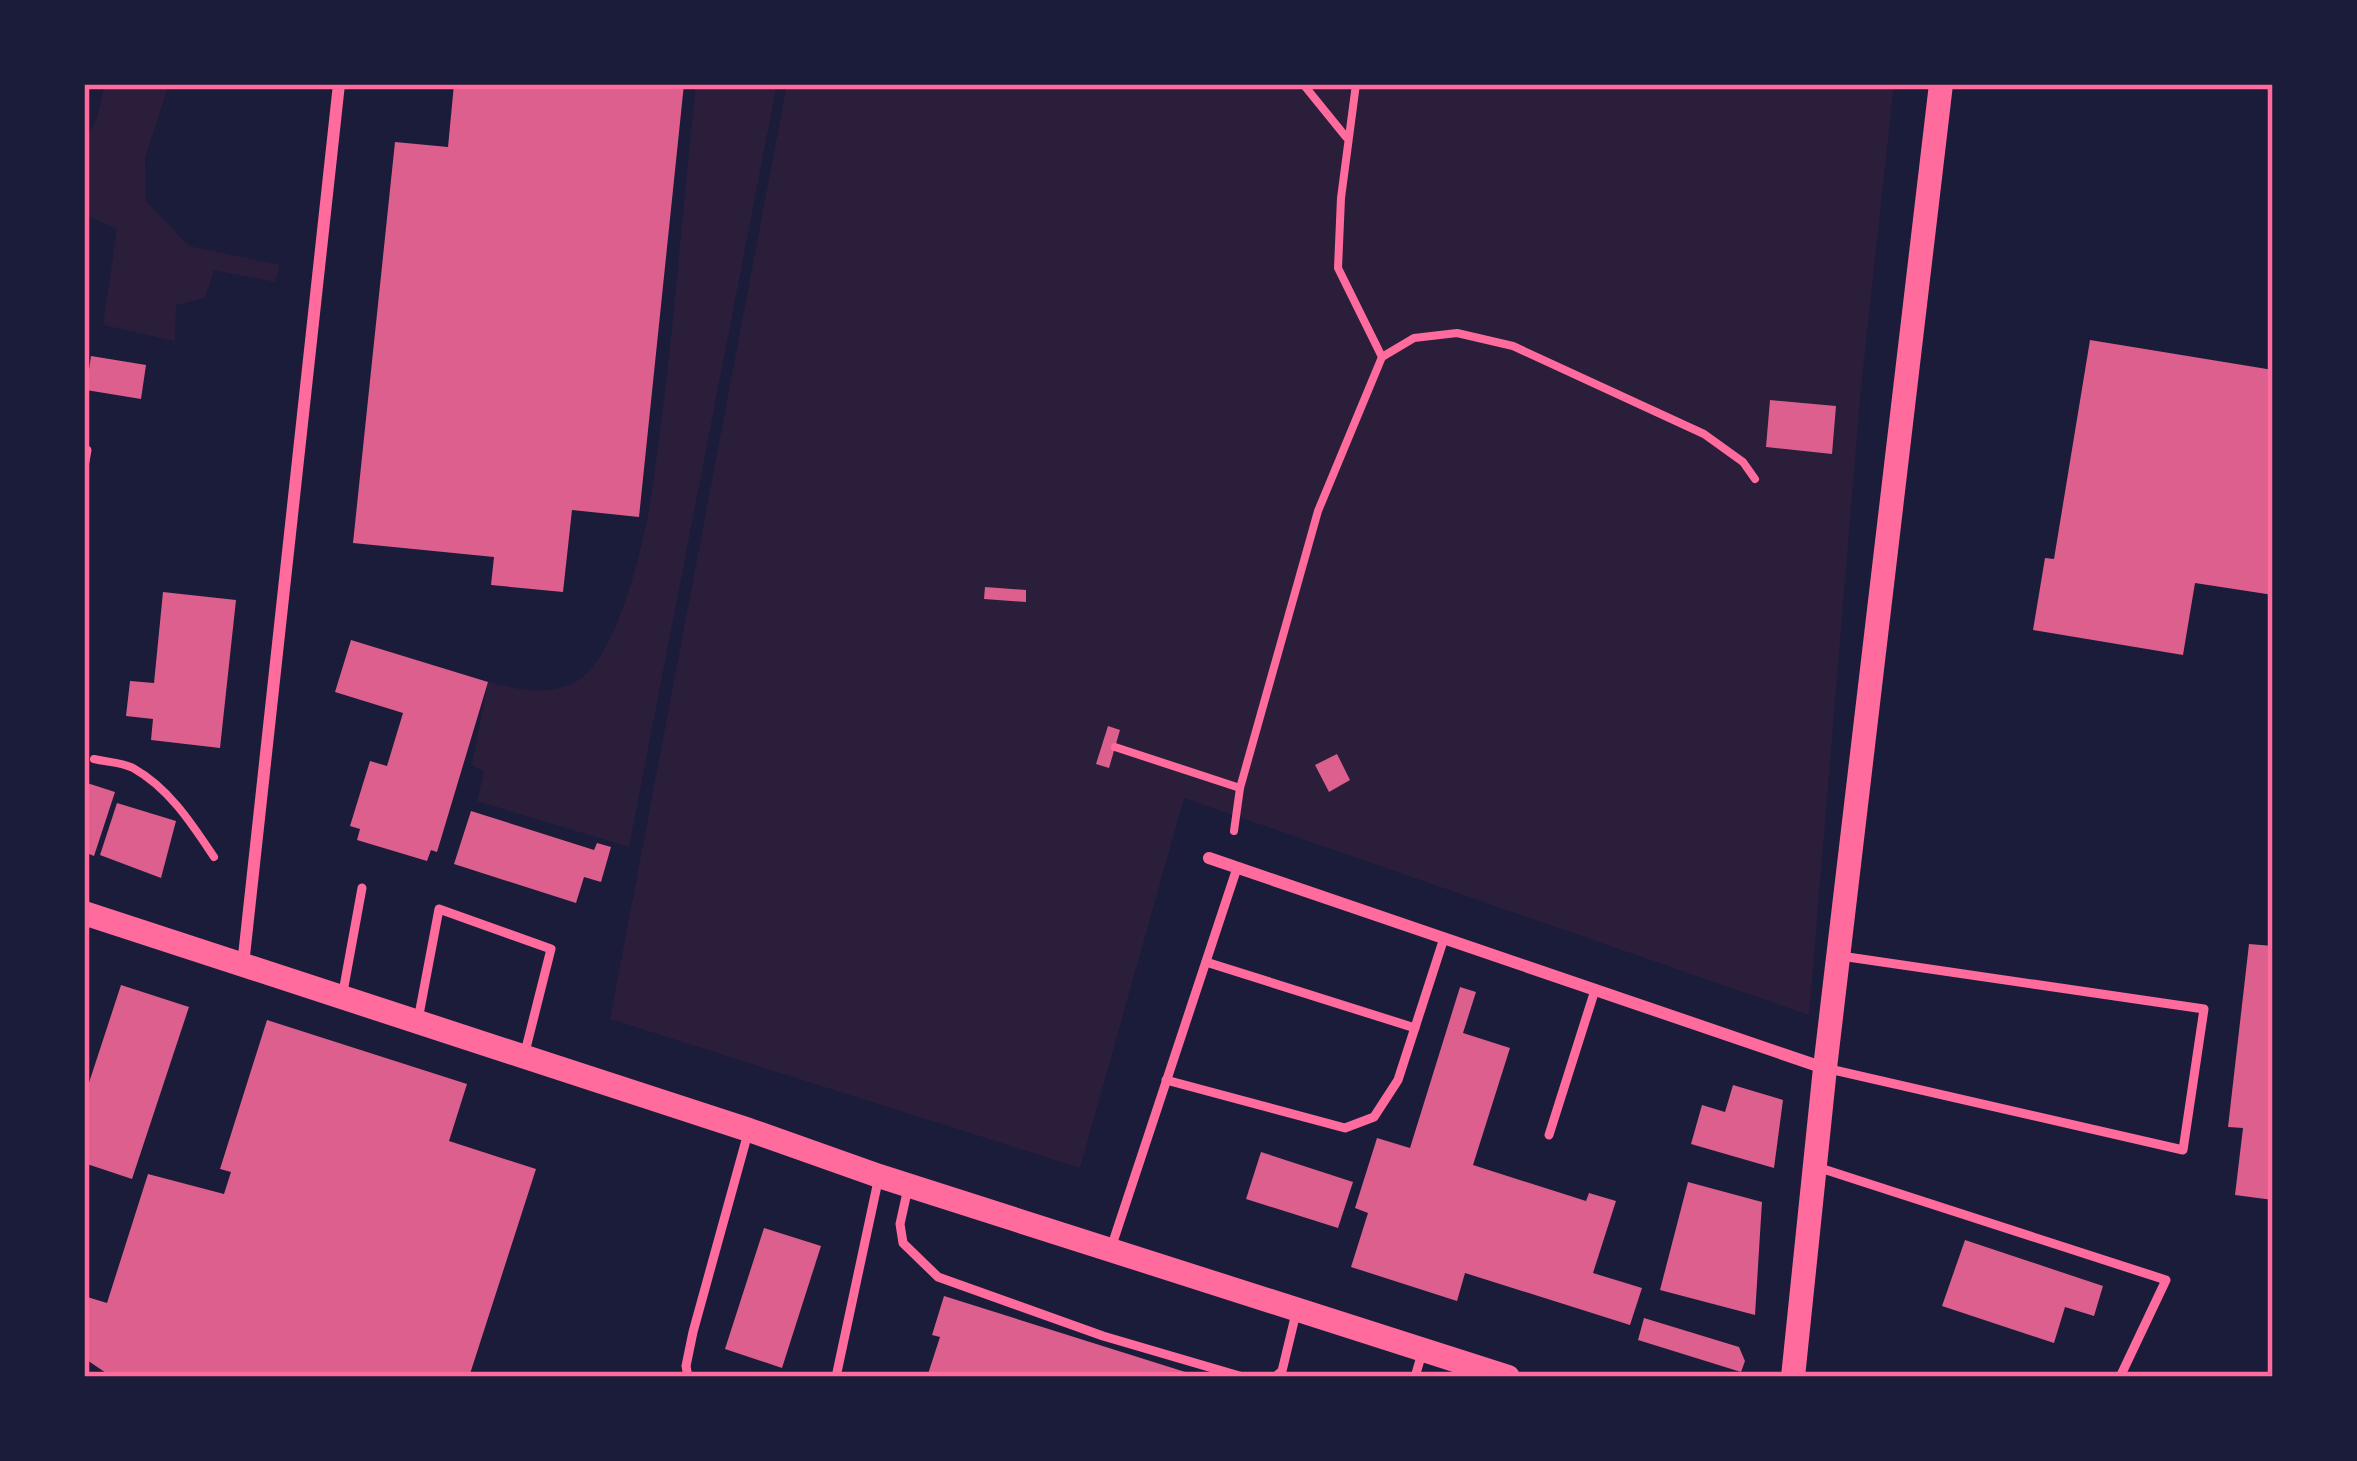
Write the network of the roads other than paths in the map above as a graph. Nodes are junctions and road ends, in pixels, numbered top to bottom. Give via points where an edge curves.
1 (339, 84) edge
2 (1941, 84) edge
3 (87, 450) edge
4 (84, 467) edge
5 (1209, 859) dead end
6 (1237, 868) junction
7 (362, 888) dead end
8 (84, 913) edge
9 (1444, 938) junction
10 (1841, 956) junction
11 (1206, 962) junction
12 (243, 965) junction
13 (1595, 990) junction
14 (341, 997) junction
15 (418, 1022) junction
16 (1415, 1028) junction
17 (524, 1056) junction
18 (1825, 1068) junction
19 (1166, 1080) junction
20 (749, 1130) junction
21 (1549, 1135) dead end
22 (1817, 1167) junction
23 (879, 1176) junction
24 (910, 1183) junction
25 (1111, 1248) junction
26 (1297, 1308) junction
27 (1423, 1349) junction
28 (1280, 1375) edge
29 (688, 1377) edge
30 (836, 1377) edge
31 (1243, 1377) edge
32 (1415, 1377) edge
33 (1508, 1377) edge
34 (1793, 1377) edge
35 (2120, 1377) edge

1 - 12 street
2 - 10 main road
3 - 4 lane
5 - 6 street
6 - 9 street
6 - 11 lane
7 - 14 lane
8 - 12 main road
9 - 13 street
9 - 16 lane
10 - 18 main road
10 - 18 lane via 2204,1009 2183,1150
11 - 16 lane
11 - 19 lane
12 - 14 main road
13 - 18 street
13 - 21 lane
14 - 15 main road
15 - 17 main road
15 - 17 lane via 439,909 551,949
16 - 19 lane via 1398,1080 1374,1117 1345,1128
17 - 20 main road
18 - 22 main road
19 - 25 lane
20 - 23 main road
20 - 29 lane
22 - 34 main road
22 - 35 lane via 2166,1280
23 - 24 main road
23 - 30 lane
24 - 25 main road
24 - 31 lane via 903,1244 938,1277
25 - 26 main road
26 - 27 main road
26 - 28 lane
27 - 32 lane
27 - 33 main road

